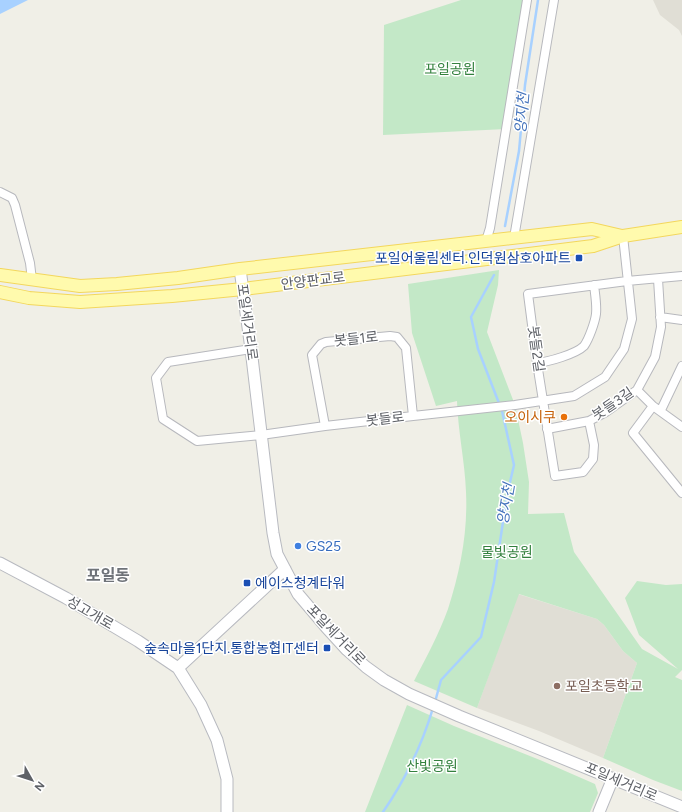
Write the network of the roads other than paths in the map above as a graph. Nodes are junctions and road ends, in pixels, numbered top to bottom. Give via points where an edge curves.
1 (527, 0) edge
2 (554, 0) edge
3 (0, 192) edge
4 (682, 227) edge
5 (623, 236) junction
6 (514, 238) junction
7 (486, 241) junction
8 (240, 268) junction
9 (0, 275) edge
10 (682, 276) edge
11 (658, 278) junction
12 (32, 280) junction
13 (627, 281) junction
14 (594, 285) junction
15 (243, 289) junction
16 (0, 292) edge
17 (660, 318) junction
18 (682, 320) edge
19 (251, 349) junction
20 (537, 363) junction
21 (682, 366) edge
22 (637, 390) junction
23 (544, 402) junction
24 (657, 408) junction
25 (413, 416) junction
26 (589, 421) junction
27 (325, 426) junction
28 (682, 427) edge
29 (547, 429) junction
30 (261, 436) junction
31 (682, 493) edge
32 (0, 563) edge
33 (285, 569) junction
34 (178, 668) junction
35 (613, 778) junction
36 (682, 807) edge
37 (227, 812) edge
38 (599, 812) edge

1 - 7 street
2 - 6 street
3 - 12 street via 12,198 15,205
4 - 5 main road, 안양판교로
5 - 6 main road, 안양판교로 via 592,229
5 - 13 street, 봇들로
5 - 15 main road, 안양판교로 via 593,246
6 - 7 main road, 안양판교로
7 - 8 main road, 안양판교로
8 - 12 main road, 안양판교로 via 117,284 80,286
8 - 15 street, 포일세거리로
9 - 12 main road, 안양판교로
10 - 11 street, 봇들2길
11 - 13 street, 봇들2길
11 - 17 street, 봇들3길
13 - 14 street, 봇들2길
13 - 23 street, 봇들로 via 632,319 624,349 609,372 574,396
14 - 20 street via 596,313 583,346 565,356
14 - 20 street, 봇들2길 via 528,294
15 - 16 main road, 안양판교로 via 80,302 29,298
15 - 19 street, 포일세거리로
17 - 18 street
17 - 22 street, 봇들3길 via 661,327 655,357
19 - 30 street, 포일세거리로
19 - 30 street, 봇들로 via 168,362 156,378 163,419 198,441
20 - 23 street, 봇들2길
21 - 24 street
22 - 24 street
22 - 26 street, 봇들3길
23 - 25 street, 봇들로
23 - 29 street, 봇들2길
24 - 28 street
24 - 31 street via 633,433
25 - 27 street, 봇들로
25 - 27 street, 봇들1로 via 406,348 397,338 390,336 326,342 312,355
26 - 29 street, 봇들3길
26 - 29 street, 봇들2길 via 594,445 593,458 583,472 555,476
27 - 30 street, 봇들로
30 - 33 street, 포일세거리로 via 273,533 277,554
32 - 34 street, 성고개로 via 73,602
33 - 34 street
33 - 35 street, 포일세거리로 via 298,594 326,627 347,650 384,680 434,705
34 - 37 street, 성고개로 via 201,705 217,740 227,779
35 - 36 street, 포일세거리로
35 - 38 street

